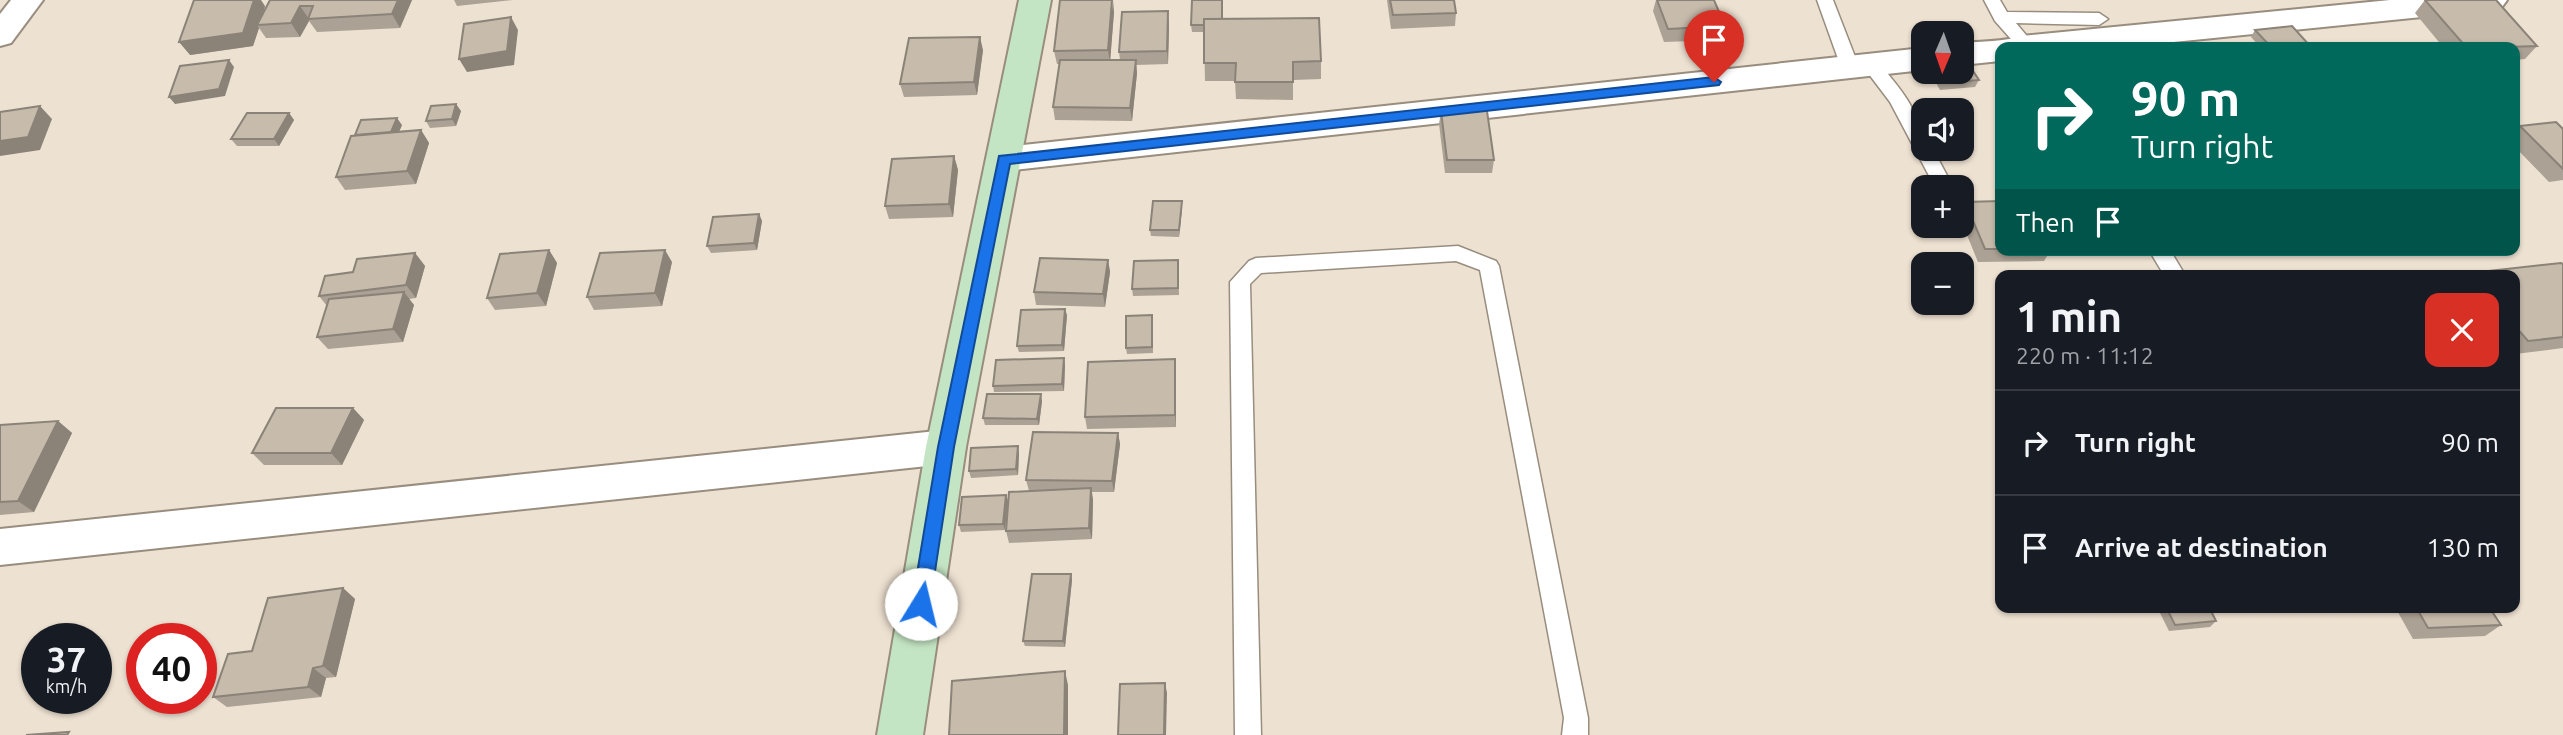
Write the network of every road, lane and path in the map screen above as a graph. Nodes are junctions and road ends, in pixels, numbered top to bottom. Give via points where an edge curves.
1 (27, 0) edge
2 (1035, 0) edge
3 (1825, 0) edge
4 (1992, 0) edge
5 (2491, 0) edge
6 (2001, 17) junction
7 (2099, 19) dead end
8 (0, 36) edge
9 (2021, 42) edge
10 (2075, 42) edge
11 (1995, 51) edge
12 (1974, 53) edge
13 (1911, 60) edge
14 (1861, 66) junction
15 (1911, 124) edge
16 (1004, 159) junction
17 (946, 447) junction
18 (0, 547) edge
19 (900, 735) edge
20 (1248, 735) edge
21 (1575, 735) edge

1 - 8 street
2 - 16 street
3 - 14 lane
4 - 6 lane
5 - 10 street
6 - 7 lane
6 - 9 lane
11 - 12 street
13 - 14 street
14 - 15 lane via 1898,99
14 - 16 street
16 - 17 street
17 - 18 street
17 - 19 street
20 - 21 lane via 1240,282 1256,266 1458,253 1489,267 1576,718

